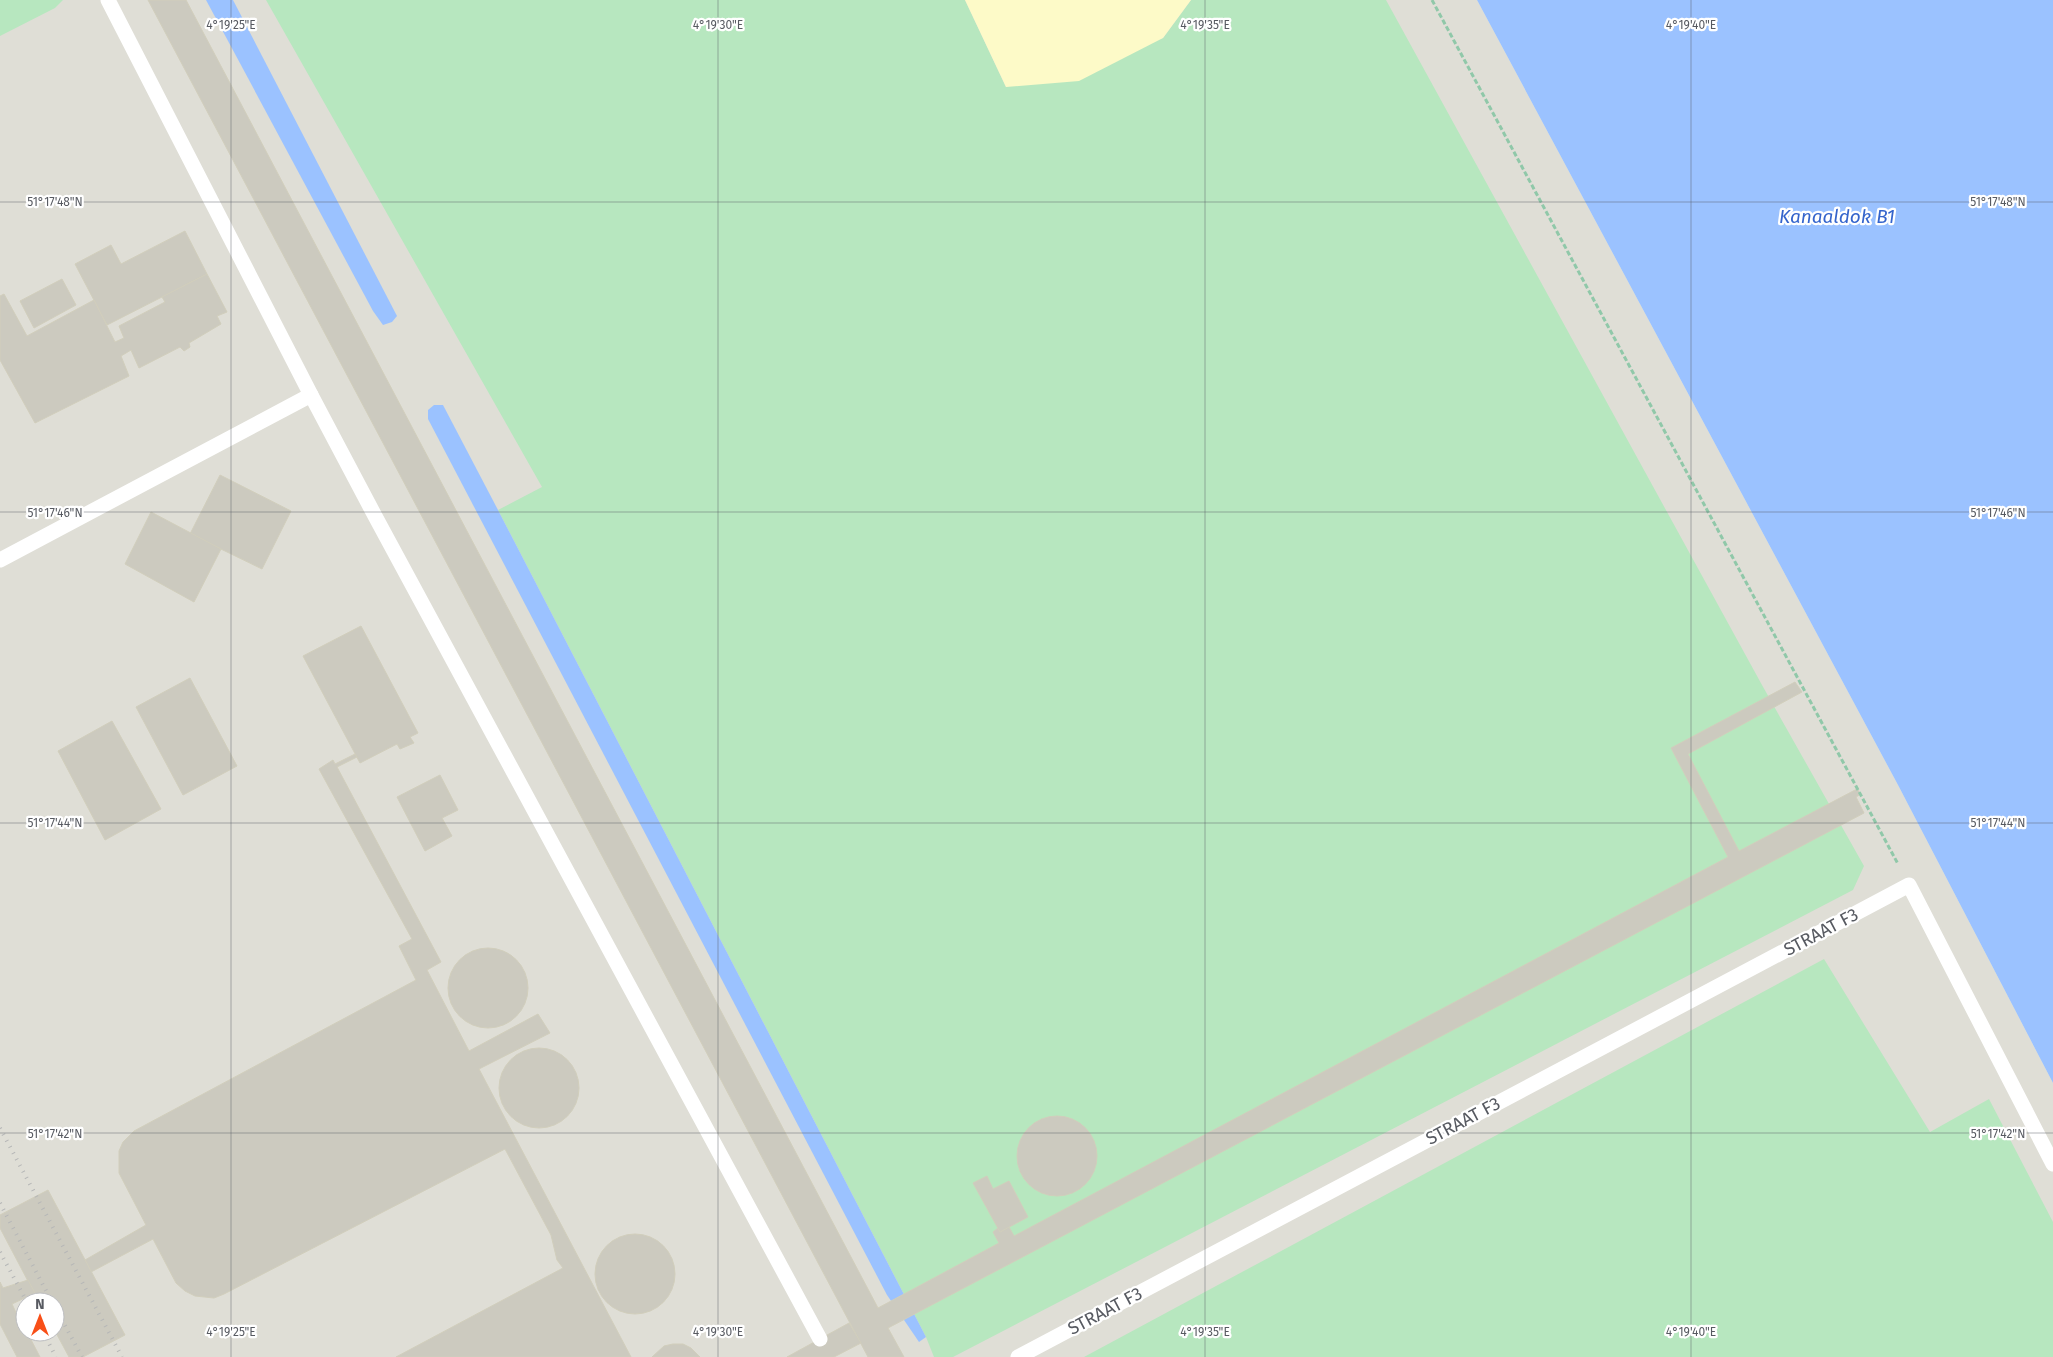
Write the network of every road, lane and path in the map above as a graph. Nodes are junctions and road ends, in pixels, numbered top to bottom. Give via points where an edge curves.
1 (108, 0) edge
2 (1432, 0) edge
3 (311, 395) junction
4 (0, 560) edge
5 (1909, 885) junction
6 (2053, 1164) edge
7 (820, 1339) dead end
8 (1018, 1357) edge

1 - 3 lane
2 - 5 path
3 - 4 lane
3 - 7 lane
5 - 6 lane
5 - 8 lane, STRAAT F3

